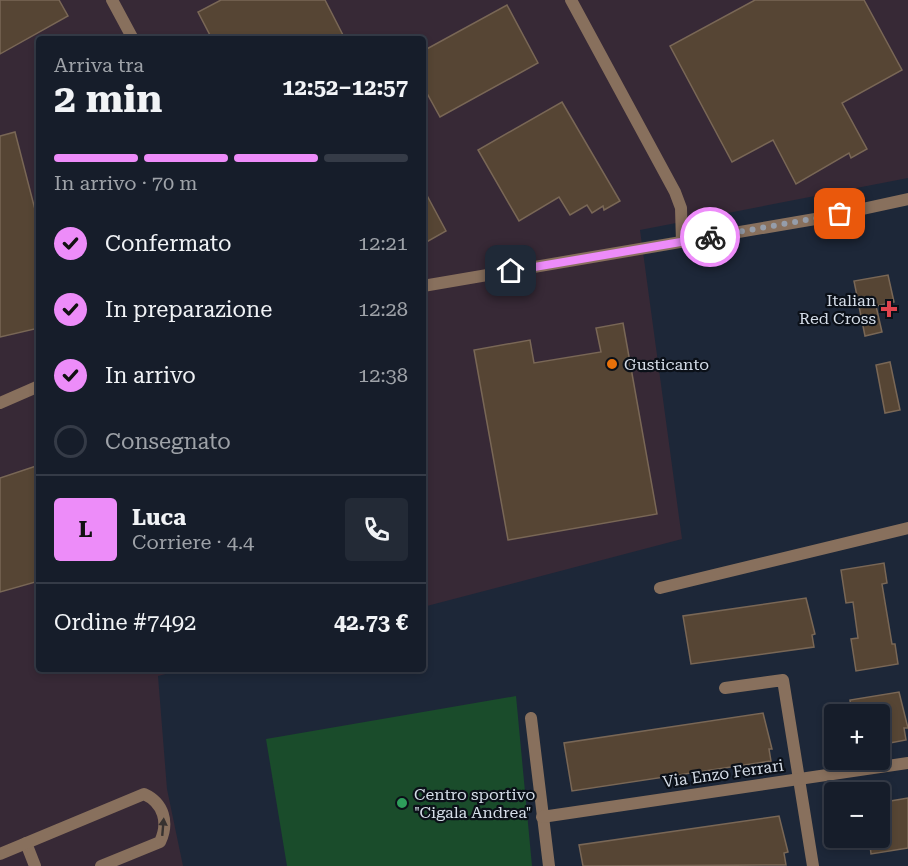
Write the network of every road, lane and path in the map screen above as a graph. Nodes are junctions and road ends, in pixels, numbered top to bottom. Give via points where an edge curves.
1 (112, 0) edge
2 (571, 0) edge
3 (131, 36) edge
4 (908, 199) edge
5 (682, 242) junction
6 (426, 285) edge
7 (36, 387) edge
8 (0, 403) edge
9 (908, 528) edge
10 (660, 588) dead end
11 (725, 688) dead end
12 (531, 718) dead end
13 (908, 764) edge
14 (801, 779) junction
15 (542, 817) junction
16 (26, 843) junction
17 (0, 854) edge
18 (35, 866) edge
19 (101, 866) edge
20 (549, 866) edge
21 (813, 866) edge

1 - 3 street
2 - 5 street via 675,192 681,208
4 - 5 street
5 - 6 street
7 - 8 street
9 - 10 street
11 - 14 street via 783,681
12 - 15 street
13 - 14 street, Via Enzo Ferrari
14 - 15 street, Via Enzo Ferrari
14 - 21 street
15 - 20 street
16 - 17 street
16 - 18 street
19 -> 16 street via 160,842 164,814 152,798 144,794

